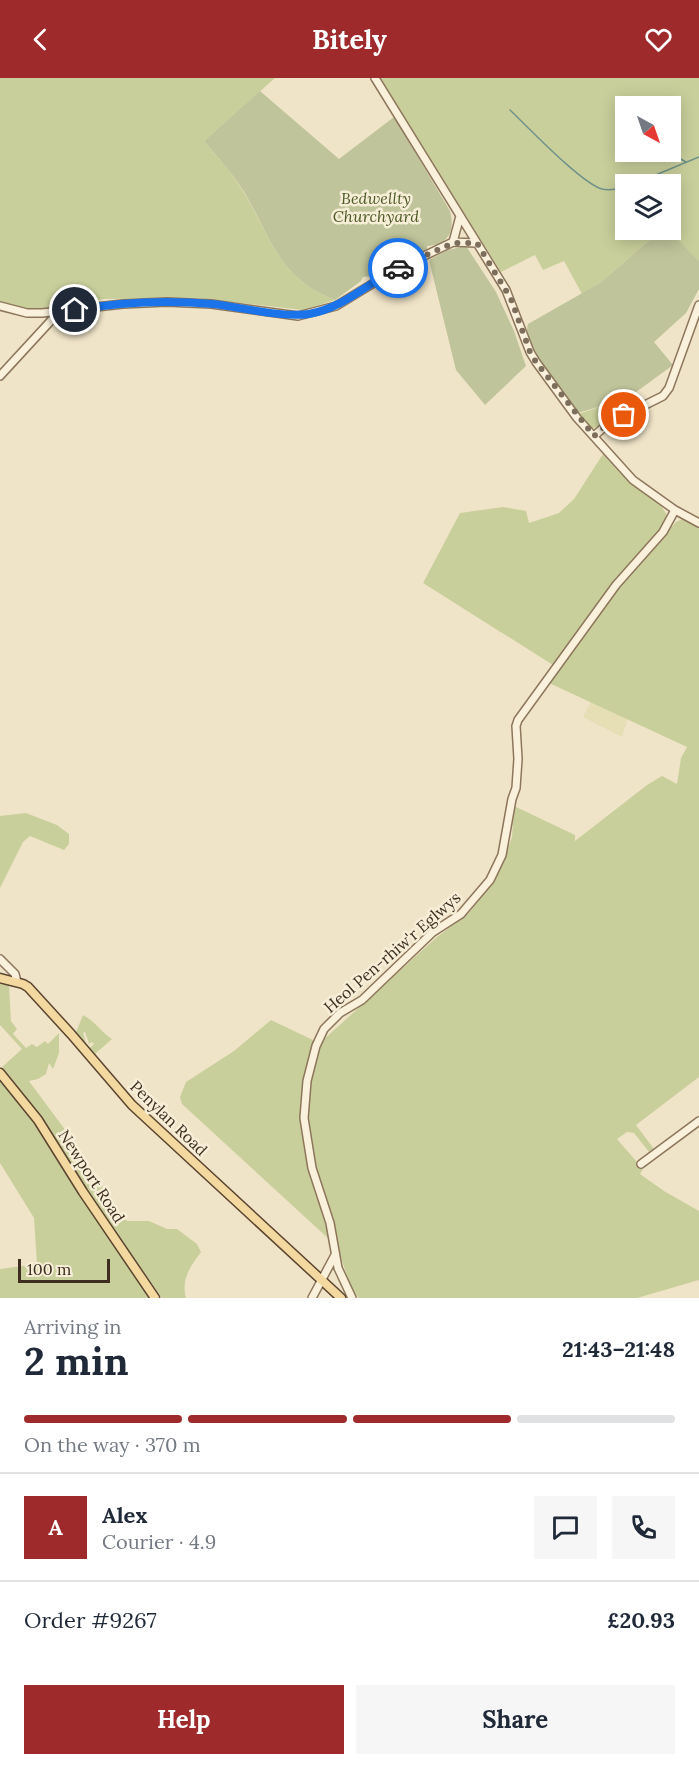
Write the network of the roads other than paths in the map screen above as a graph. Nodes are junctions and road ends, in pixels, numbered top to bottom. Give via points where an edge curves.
1 (375, 78) edge
2 (460, 216) junction
3 (453, 243) junction
4 (477, 243) junction
5 (699, 305) edge
6 (0, 306) edge
7 (58, 313) junction
8 (0, 376) edge
9 (594, 436) junction
10 (675, 510) junction
11 (699, 523) edge
12 (0, 959) edge
13 (0, 978) edge
14 (17, 982) junction
15 (0, 1073) edge
16 (698, 1123) edge
17 (641, 1164) dead end
18 (335, 1255) junction
19 (321, 1281) junction
20 (155, 1298) edge
21 (312, 1298) edge
22 (341, 1298) edge
23 (352, 1298) edge

1 - 2 street
2 - 3 street
2 - 4 street
3 - 4 street
3 - 7 street via 395,270 336,306 298,315 168,302
4 - 9 street via 511,299 536,362
5 - 9 street via 663,396 609,423
6 - 7 street via 27,313
7 - 8 street
9 - 10 street via 633,480
10 - 11 street
10 - 18 street, Heol Pen-rhiw'r Eglwys via 663,532 616,585 518,720 518,777 502,855 490,880 461,914 433,932 362,999 332,1021 316,1046 307,1081 304,1118 312,1168 330,1223
12 - 14 street via 15,974
13 - 14 main road, Penylan Road
14 - 19 main road, Penylan Road via 28,987 132,1105
15 - 20 main road, Newport Road via 38,1120
16 - 17 street
18 - 19 street
18 - 23 street, Heol Pen-rhiw'r Eglwys
19 - 21 street
19 - 22 main road, Penylan Road

